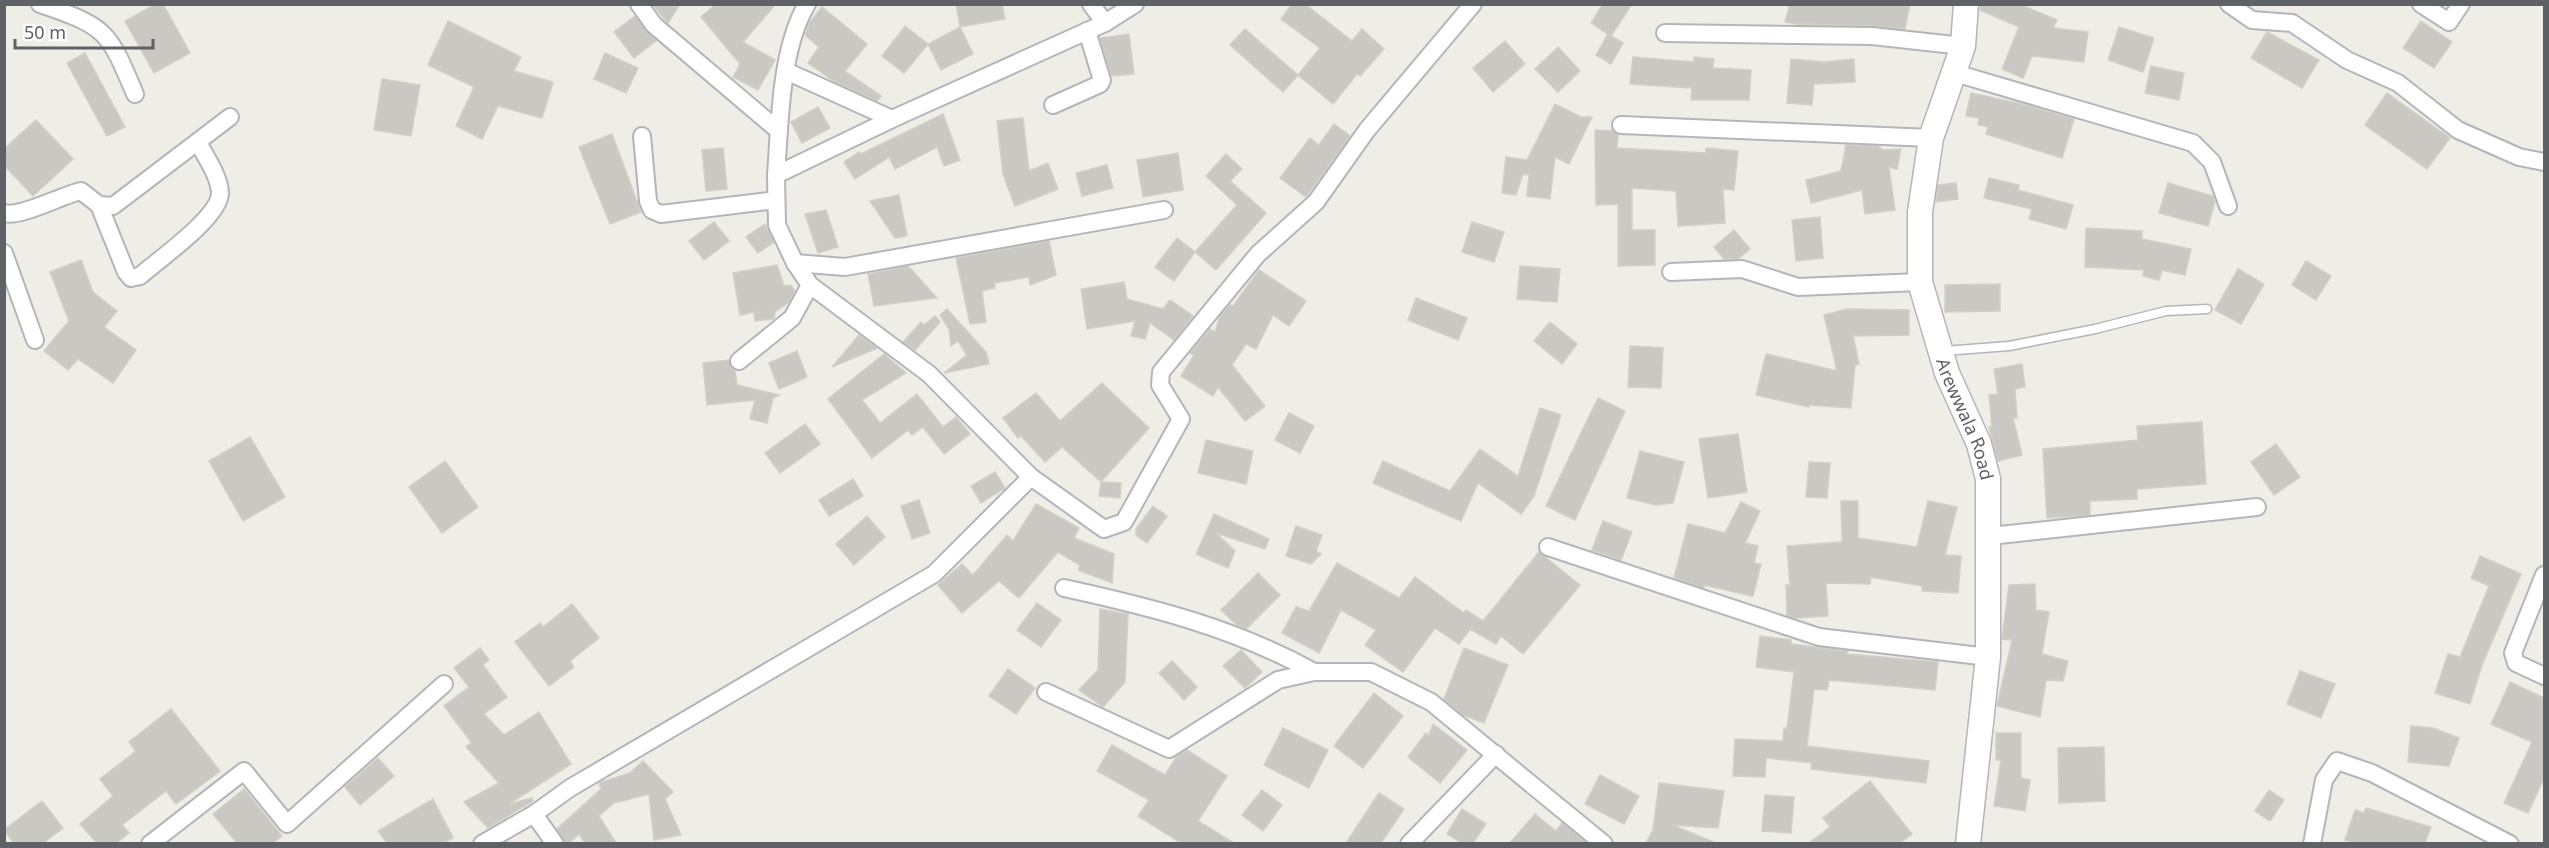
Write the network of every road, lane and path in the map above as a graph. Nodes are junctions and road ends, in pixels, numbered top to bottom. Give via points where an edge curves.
1 (40, 4) edge
2 (639, 4) edge
3 (807, 4) edge
4 (1091, 4) edge
5 (1135, 4) edge
6 (1473, 4) edge
7 (1966, 4) edge
8 (2229, 4) edge
9 (2421, 4) edge
10 (2461, 4) edge
11 (1105, 23) junction
12 (1087, 31) junction
13 (1665, 33) dead end
14 (1963, 46) junction
15 (786, 71) junction
16 (1955, 73) junction
17 (135, 94) dead end
18 (1053, 105) dead end
19 (230, 117) dead end
20 (892, 119) junction
21 (1621, 125) dead end
22 (779, 130) junction
23 (642, 136) dead end
24 (1931, 138) junction
25 (198, 142) junction
26 (2544, 162) edge
27 (776, 175) junction
28 (776, 200) junction
29 (99, 205) junction
30 (2228, 206) dead end
31 (1164, 210) dead end
32 (4, 213) edge
33 (4, 253) edge
34 (795, 262) junction
35 (1671, 272) dead end
36 (1920, 282) junction
37 (810, 285) junction
38 (2207, 309) dead end
39 (35, 340) dead end
40 (1940, 351) junction
41 (739, 361) dead end
42 (1031, 477) junction
43 (2257, 507) dead end
44 (1990, 536) junction
45 (1548, 547) dead end
46 (2544, 575) edge
47 (1064, 588) dead end
48 (1988, 657) junction
49 (1314, 672) junction
50 (2544, 676) edge
51 (444, 684) dead end
52 (1046, 692) dead end
53 (1496, 754) junction
54 (534, 814) junction
55 (150, 843) edge
56 (482, 843) edge
57 (555, 843) edge
58 (1409, 843) edge
59 (1604, 843) edge
60 (1968, 843) edge
61 (2312, 843) edge
62 (2510, 843) edge

1 - 17 street via 87,20 105,34 117,50
2 - 22 street via 654,25
3 - 15 street via 795,24
4 - 11 street
5 - 11 street
6 - 42 street via 1367,130 1316,202 1258,254 1161,372 1160,385 1181,419 1124,522 1104,529
7 - 14 street, Arewwala Road
8 - 26 street via 2252,20 2292,23 2347,60 2398,84 2458,130 2519,157
9 - 10 street via 2449,22
11 - 12 street
12 - 18 street via 1102,80
12 - 20 street
13 - 14 street via 1872,36
14 - 16 street, Arewwala Road
15 - 20 street
15 - 22 street
16 - 24 street, Arewwala Road
16 - 30 street via 2193,143 2212,162
19 - 25 street
20 - 27 street
21 - 24 street
22 - 27 street
23 - 28 street via 652,210 661,214
24 - 36 street, Arewwala Road via 1920,212
25 - 29 street via 113,206
25 - 29 street via 218,180 220,196 213,214 140,276 131,278 126,272
27 - 28 street
28 - 34 street via 777,225
29 - 32 street via 81,191 10,215
31 - 34 street via 845,267
33 - 39 street
34 - 37 street
35 - 36 street via 1742,269 1798,287
36 - 40 street, Arewwala Road
37 - 41 street via 792,318
37 - 42 street via 929,374
38 - 40 lane via 2166,311 2095,330 2009,346
40 - 44 street, Arewwala Road via 1979,444 1988,479
42 - 54 street via 934,574 570,788
43 - 44 street
44 - 48 street, Arewwala Road
45 - 48 street via 1819,637
46 - 50 street via 2513,653 2516,663
47 - 49 street via 1146,606 1231,632
48 - 60 street, Arewwala Road
49 - 52 street via 1278,680 1169,749
49 - 53 street via 1371,672 1431,702
51 - 55 street via 287,824 244,771
53 - 58 street
53 - 59 street
54 - 56 street
54 - 57 street
61 - 62 street via 2324,780 2337,761 2372,773

